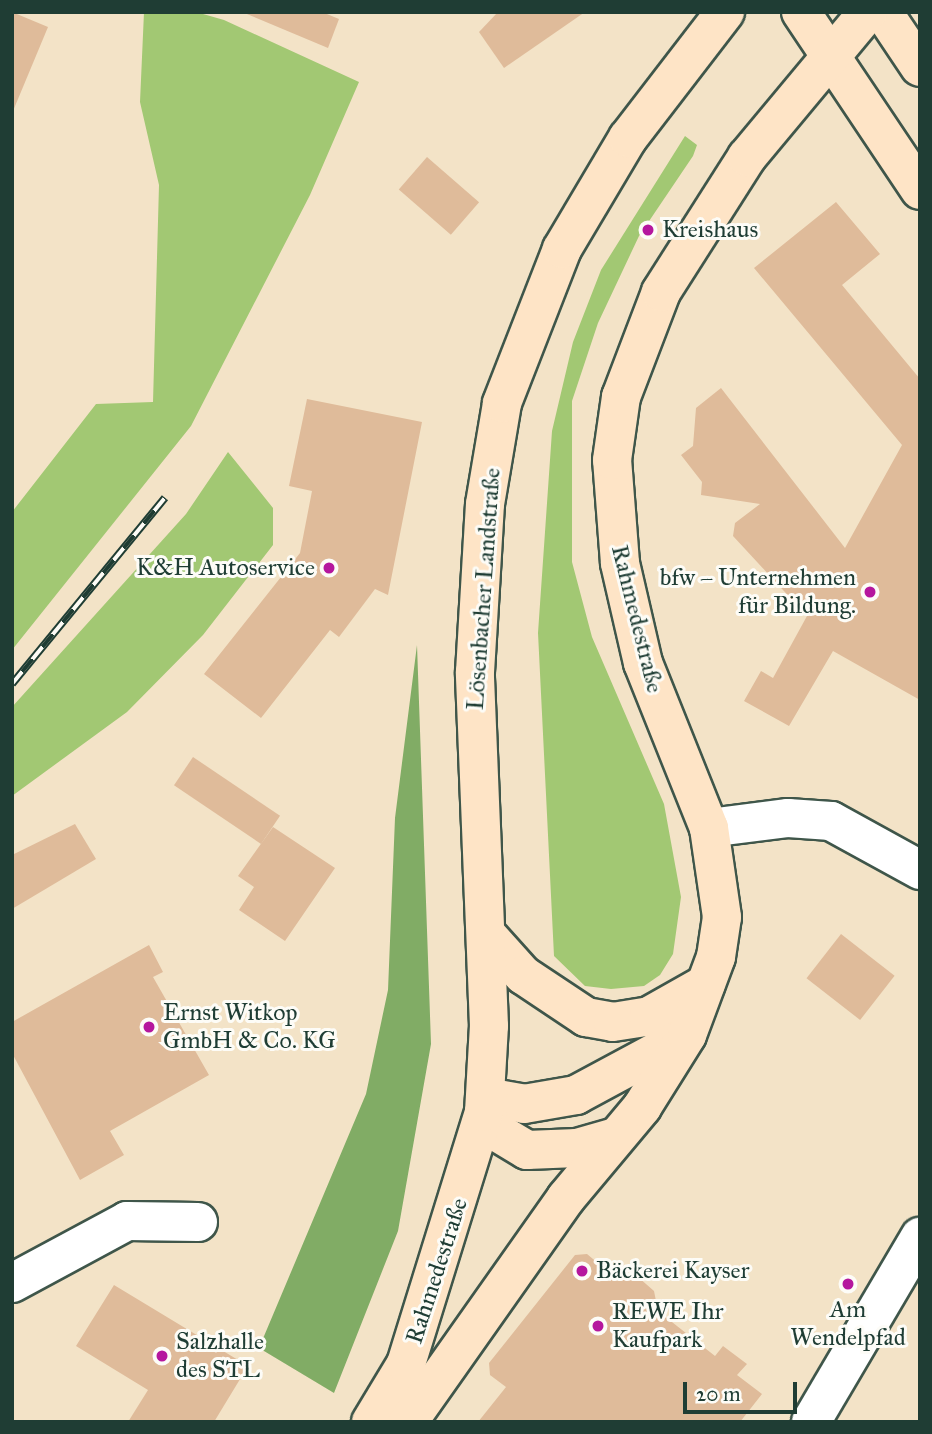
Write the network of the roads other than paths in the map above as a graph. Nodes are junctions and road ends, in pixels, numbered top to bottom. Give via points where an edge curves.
1 (725, 12) edge
2 (801, 12) edge
3 (868, 12) edge
4 (883, 12) edge
5 (830, 55) junction
6 (920, 67) edge
7 (920, 191) edge
8 (709, 828) junction
9 (920, 870) edge
10 (487, 934) junction
11 (706, 984) junction
12 (687, 1035) junction
13 (485, 1105) junction
14 (615, 1137) junction
15 (198, 1222) dead end
16 (920, 1237) edge
17 (12, 1283) edge
18 (371, 1422) edge
19 (408, 1422) edge
20 (811, 1422) edge

1 - 10 main road, Lösenbacher Landstraße via 628,138 562,249 502,403 485,504 475,672
2 - 5 main road
3 - 5 main road, Rahmedestraße
4 - 6 main road
5 - 7 main road
5 - 8 main road, Rahmedestraße via 763,133 668,282 621,397 612,460 620,563 643,663
8 - 9 street via 788,818 831,821
8 - 11 main road, Rahmedestraße via 722,917
10 - 11 main road via 523,975 586,1017 613,1021 649,1016
10 - 13 main road, Rahmedestraße
11 - 12 main road, Rahmedestraße
12 - 13 main road via 576,1095
12 - 14 main road, Rahmedestraße
13 - 14 main road via 492,1129 527,1150 577,1149
13 - 18 main road, Rahmedestraße via 405,1364
14 - 19 main road, Rahmedestraße via 452,1352
15 - 17 street via 127,1221
16 - 20 street

